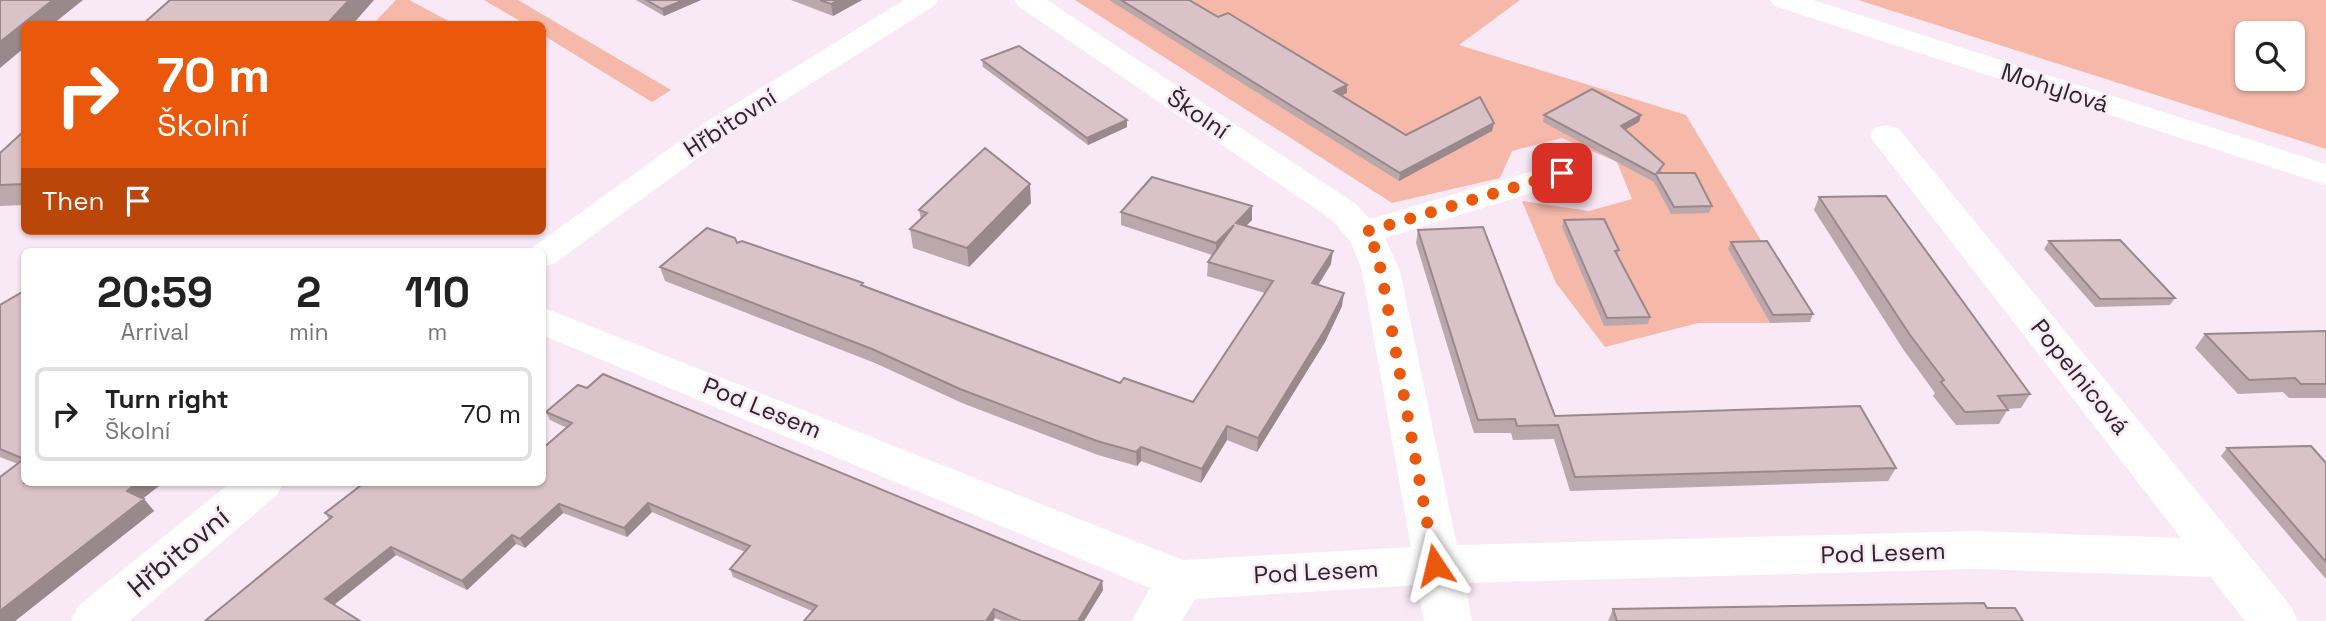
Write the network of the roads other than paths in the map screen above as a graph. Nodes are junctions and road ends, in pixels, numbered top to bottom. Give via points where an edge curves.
1 (924, 0) edge
2 (1028, 0) edge
3 (1784, 0) edge
4 (1886, 135) dead end
5 (1562, 173) dead end
6 (2326, 176) edge
7 (1365, 232) junction
8 (546, 252) edge
9 (546, 322) edge
10 (257, 486) edge
11 (2224, 558) junction
12 (1435, 565) junction
13 (1181, 580) junction
14 (95, 621) edge
15 (1156, 621) edge
16 (1448, 621) edge
17 (2274, 621) edge

1 - 8 street, Hřbitovní via 717,129
2 - 7 street, Školní via 1344,212
3 - 6 street, Mohylová
4 - 11 street, Popelnicová
5 - 7 street
7 - 12 street, Školní via 1381,271
9 - 13 street, Pod Lesem
10 - 14 street, Hřbitovní
11 - 12 street, Pod Lesem via 1973,550
11 - 17 street, Popelnicová
12 - 13 street, Pod Lesem
12 - 16 street, Školní
13 - 15 street

